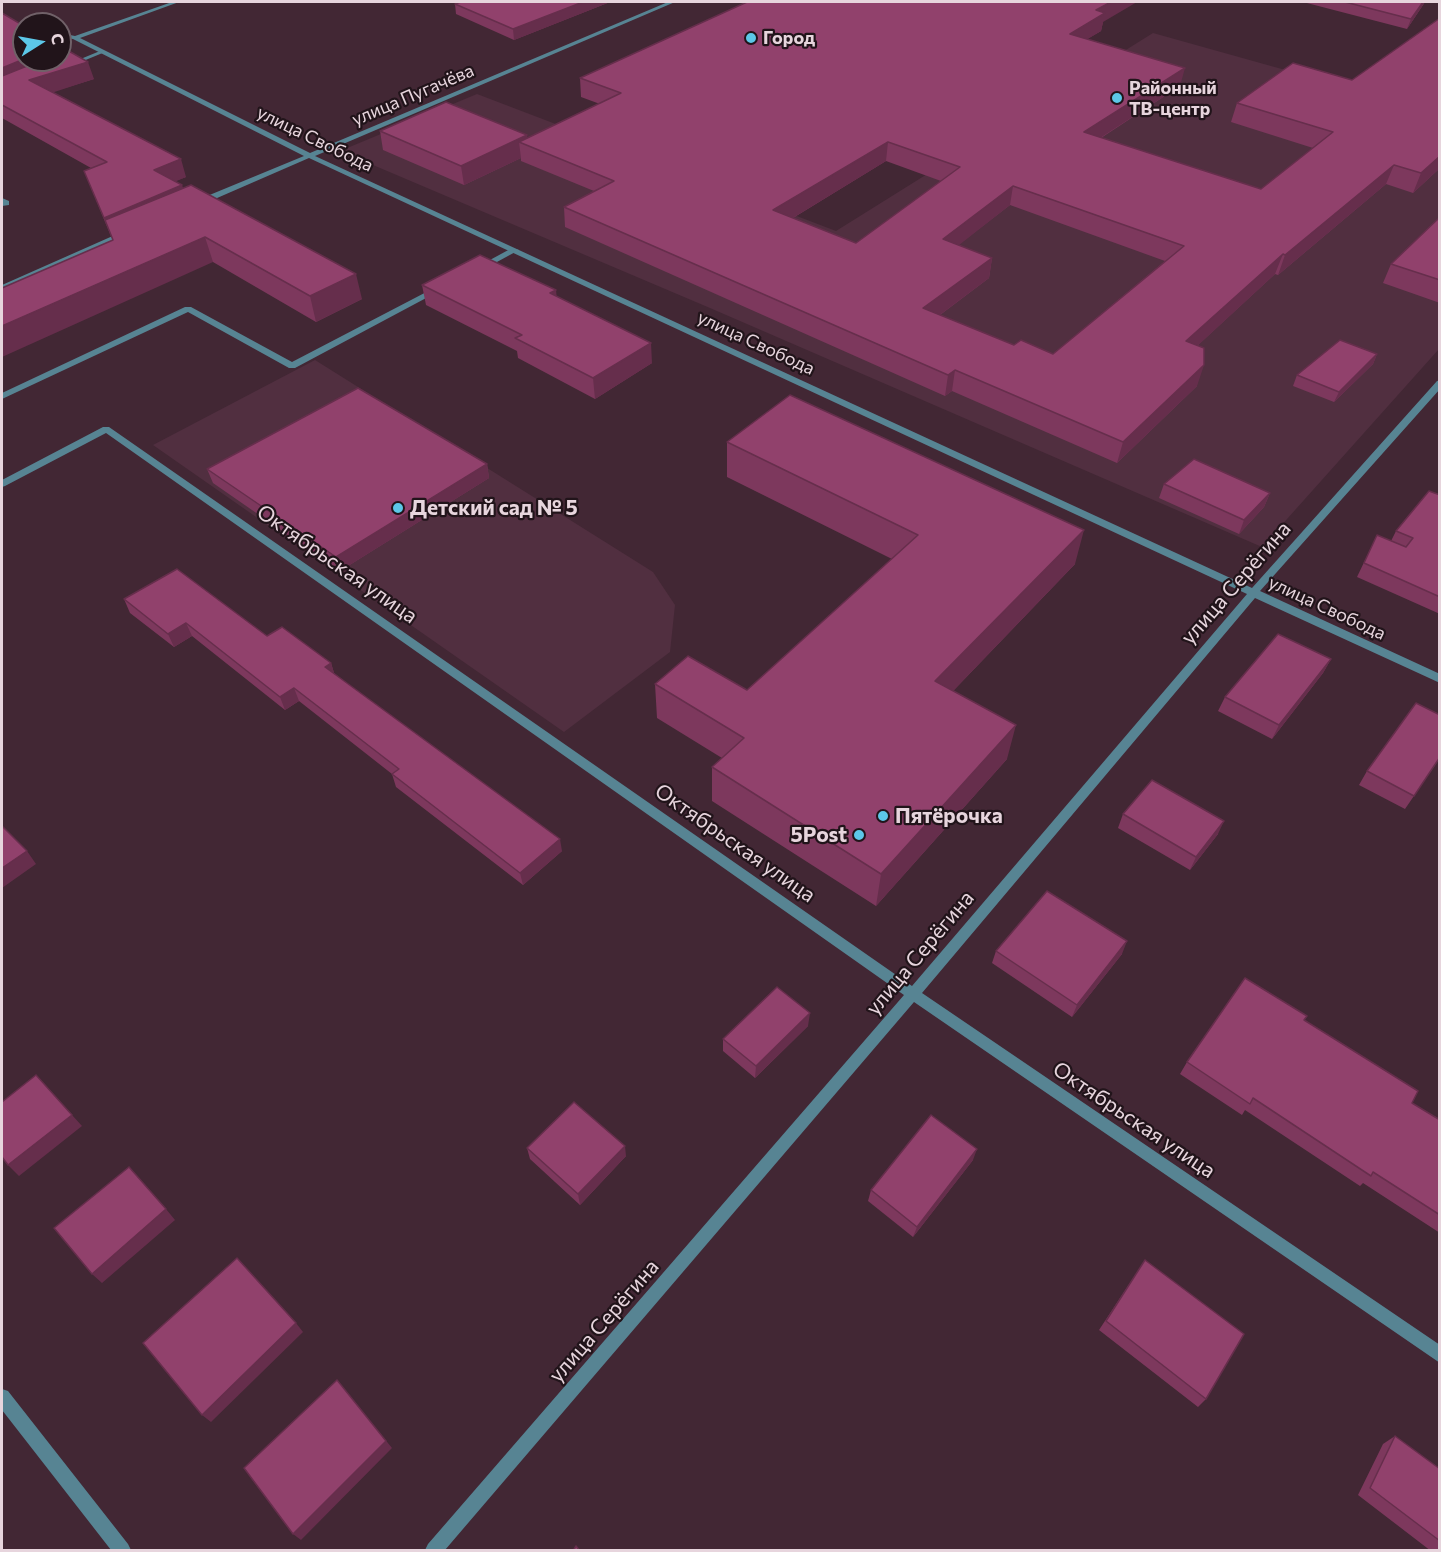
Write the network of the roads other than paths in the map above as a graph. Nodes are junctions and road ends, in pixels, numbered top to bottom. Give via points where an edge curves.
1 (176, 2) edge
2 (672, 2) edge
3 (72, 37) edge
4 (75, 38) junction
5 (102, 51) junction
6 (72, 64) edge
7 (308, 155) junction
8 (2, 200) edge
9 (2, 204) edge
10 (188, 207) edge
11 (133, 231) edge
12 (515, 250) junction
13 (472, 272) edge
14 (451, 283) edge
15 (2, 288) edge
16 (1440, 383) edge
17 (2, 396) edge
18 (2, 484) edge
19 (1254, 592) junction
20 (1440, 679) edge
21 (913, 994) junction
22 (1440, 1355) edge
23 (2, 1397) edge
24 (123, 1551) edge
25 (434, 1551) edge

1 - 4 street
2 - 7 street, улица Пугачёва
3 - 4 street, улица Свобода
4 - 5 street, улица Свобода
5 - 6 street
5 - 7 street, улица Свобода
7 - 10 street, улица Пугачёва
7 - 12 street, улица Свобода
8 - 9 street via 6,202
11 - 15 street
12 - 13 street
12 - 19 street, улица Свобода
14 - 17 street via 292,366 188,309
16 - 19 street, улица Серёгина
18 - 21 street, Октябрьская улица via 106,429
19 - 20 street, улица Свобода
19 - 21 street, улица Серёгина
21 - 22 street, Октябрьская улица
21 - 25 street, улица Серёгина
23 - 24 street

